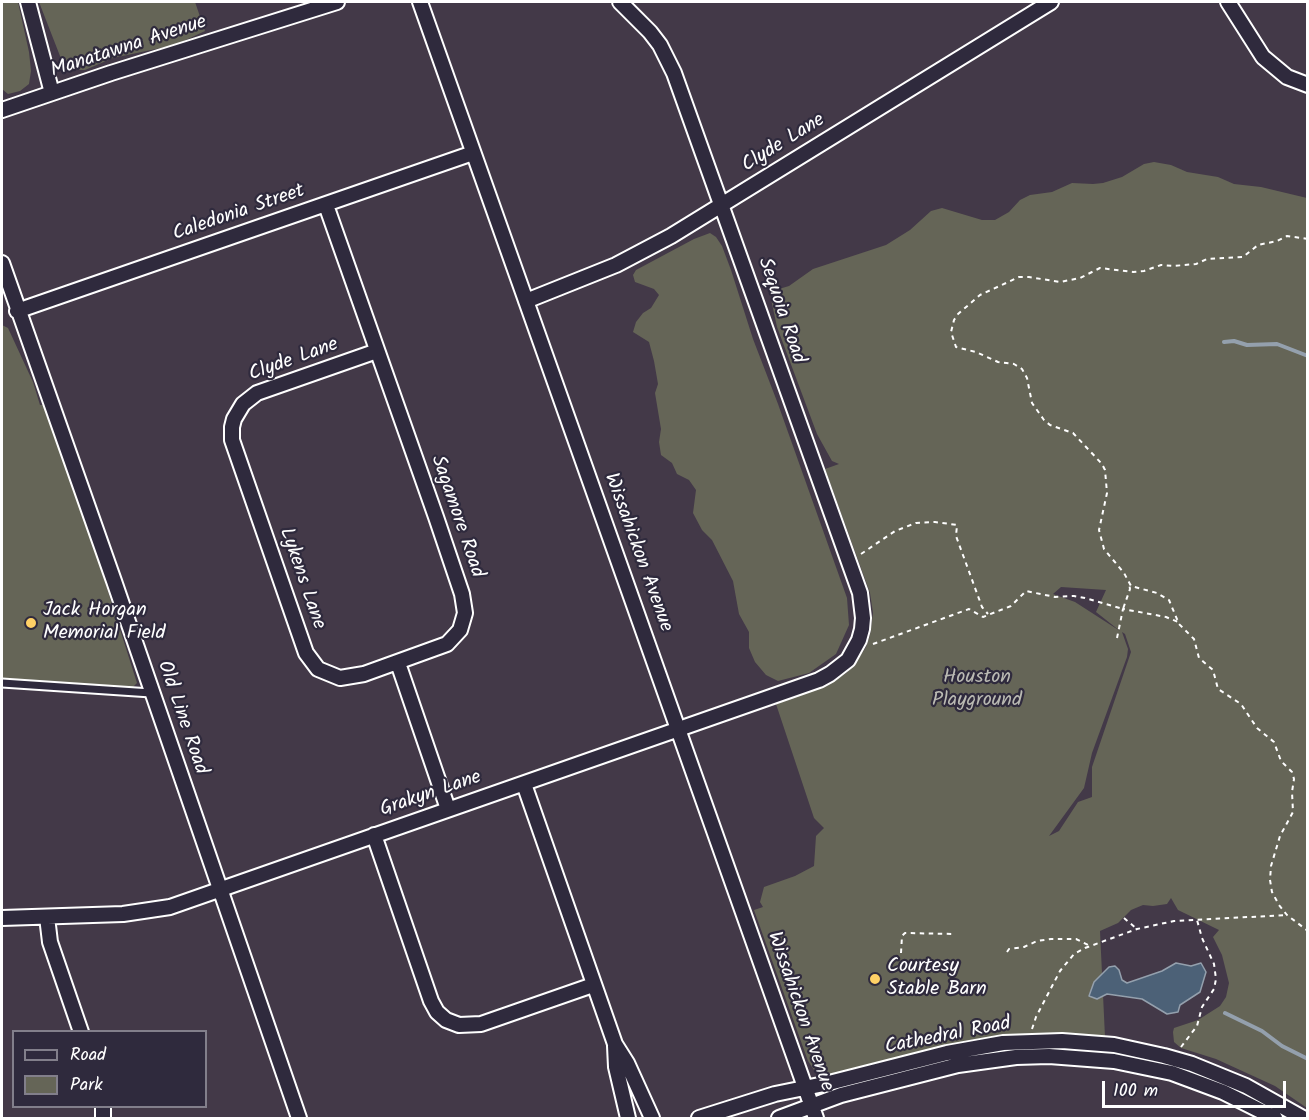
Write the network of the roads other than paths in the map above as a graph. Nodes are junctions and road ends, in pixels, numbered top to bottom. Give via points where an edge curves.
1 (28, 2) edge
2 (337, 2) edge
3 (420, 2) edge
4 (620, 2) edge
5 (1052, 2) edge
6 (1228, 2) edge
7 (1308, 85) edge
8 (52, 93) junction
9 (2, 110) edge
10 (473, 153) junction
11 (326, 205) junction
12 (722, 205) junction
13 (2, 263) edge
14 (526, 301) junction
15 (17, 311) junction
16 (377, 351) junction
17 (234, 419) joint
18 (854, 649) joint
19 (398, 663) junction
20 (2, 683) edge
21 (151, 693) junction
22 (679, 730) junction
23 (524, 784) junction
24 (448, 809) junction
25 (374, 835) junction
26 (220, 890) junction
27 (47, 917) junction
28 (2, 918) edge
29 (593, 984) junction
30 (80, 1030) edge
31 (615, 1044) junction
32 (1191, 1064) junction
33 (1187, 1078) junction
34 (805, 1087) junction
35 (814, 1112) edge
36 (299, 1119) edge
37 (628, 1119) edge
38 (652, 1119) edge
39 (699, 1119) edge
40 (778, 1119) edge
41 (1275, 1119) edge
42 (1303, 1119) edge

1 - 8 street
2 - 8 street, Manatawna Avenue
3 - 10 street, Wissahickon Avenue
4 - 12 street, Sequoia Road via 650,32 668,59
5 - 12 street, Clyde Lane
6 - 7 street via 1263,57 1280,73
8 - 9 street, Manatawna Avenue
10 - 11 street, Caledonia Street
10 - 14 street, Wissahickon Avenue
11 - 15 street, Caledonia Street
11 - 16 street, Sagamore Road
12 - 14 street, Clyde Lane via 616,265
12 - 18 street, Sequoia Road via 860,593 863,618
13 - 15 street, Old Line Road
14 - 22 street, Wissahickon Avenue
15 - 21 street, Old Line Road
16 - 17 street, Clyde Lane via 257,393 243,404
16 - 19 street, Sagamore Road via 464,604 464,621 454,637 438,648
17 - 19 street, Lykens Lane via 232,440 309,659 318,669 340,678
18 - 22 street, Grakyn Lane via 841,667 819,680
19 - 24 street
20 - 21 lane
21 - 26 street, Old Line Road
22 - 23 street, Grakyn Lane
22 - 34 street, Wissahickon Avenue
23 - 24 street, Grakyn Lane
23 - 29 street
24 - 25 street, Grakyn Lane
25 - 26 street, Grakyn Lane
25 - 29 street via 431,1001 441,1016 466,1026 481,1024
26 - 27 street, Grakyn Lane via 142,913
26 - 36 street, Old Line Road
27 - 28 street, Grakyn Lane
27 - 30 street via 50,942
29 - 31 street
31 - 37 street
31 - 38 street
32 - 33 lane
32 - 34 street, Cathedral Road via 1114,1045 1031,1041 956,1051
32 - 42 street, Cathedral Road via 1246,1086
33 - 35 street, Cathedral Road via 1083,1057 1016,1057 958,1065 841,1095
33 - 41 street, Cathedral Road
34 - 35 street, Wissahickon Avenue
34 - 39 street, Cathedral Road
35 - 40 street, Cathedral Road

